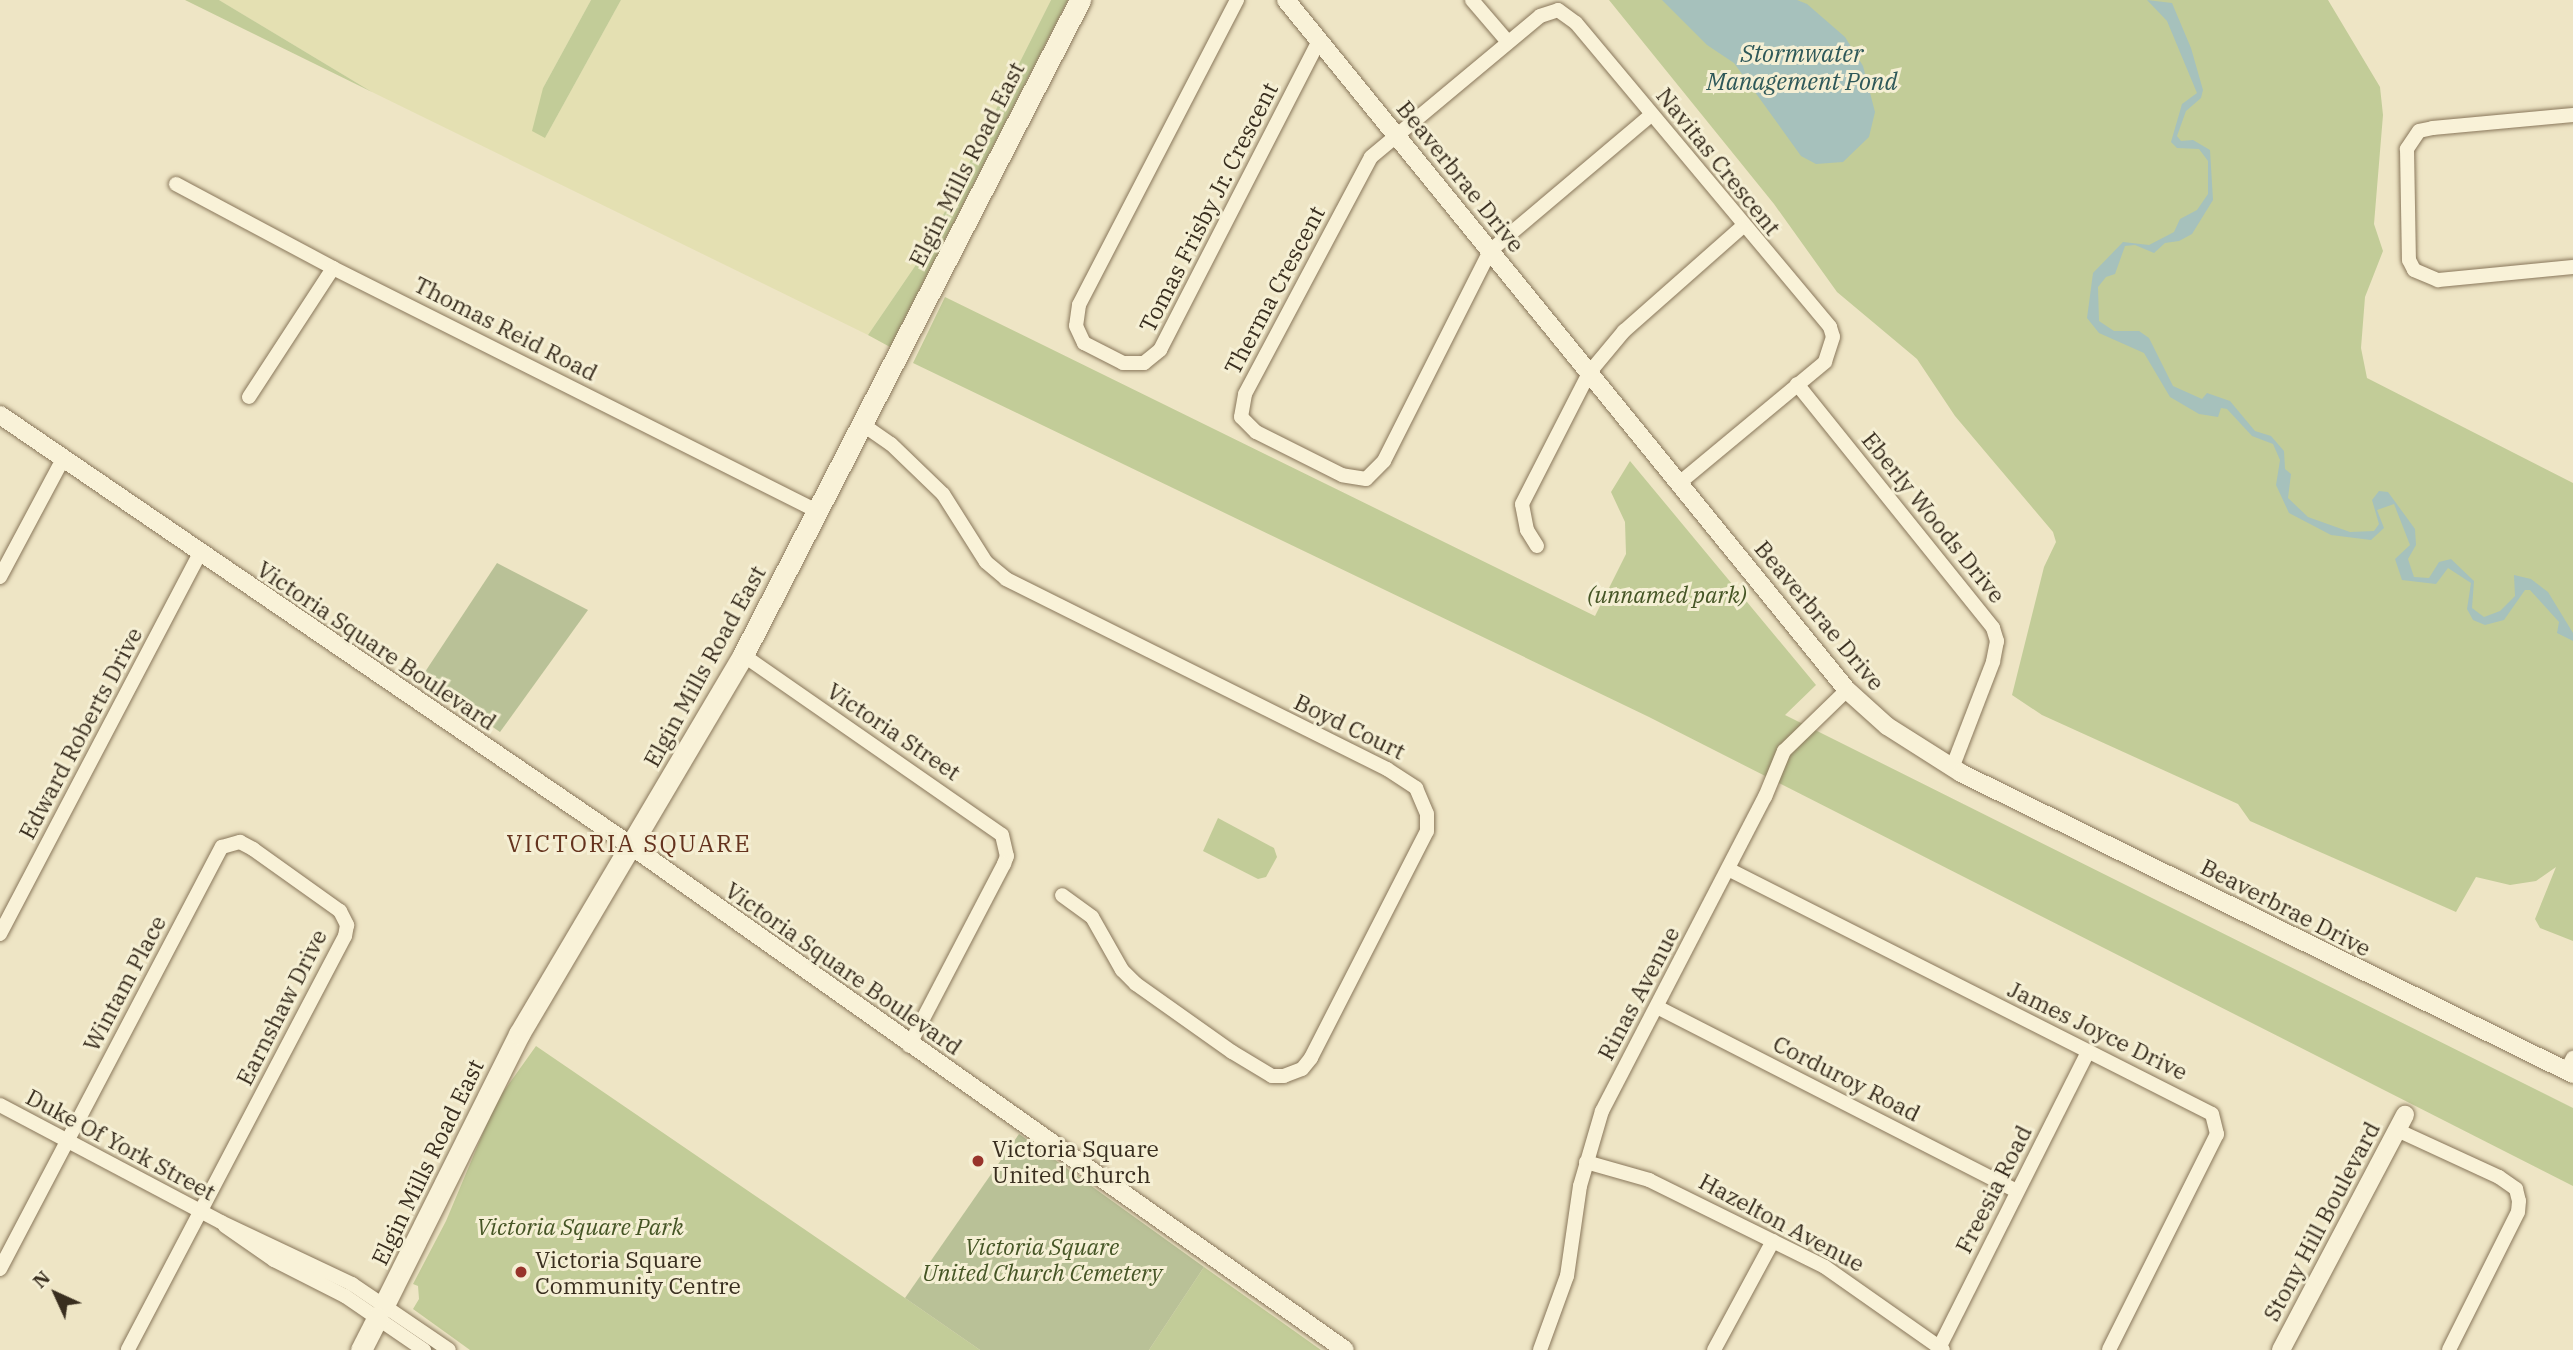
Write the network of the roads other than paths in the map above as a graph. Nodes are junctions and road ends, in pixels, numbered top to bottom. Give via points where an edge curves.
1 (1080, 0) edge
2 (1237, 0) edge
3 (1286, 0) edge
4 (1472, 0) edge
5 (1320, 41) junction
6 (1508, 42) junction
7 (1651, 114) junction
8 (2573, 115) edge
9 (1395, 134) junction
10 (176, 184) dead end
11 (1742, 227) junction
12 (1490, 251) junction
13 (2573, 267) edge
14 (333, 268) junction
15 (1589, 373) junction
16 (1797, 384) junction
17 (250, 397) dead end
18 (0, 415) edge
19 (862, 424) junction
20 (62, 459) junction
21 (1679, 483) junction
22 (817, 511) junction
23 (1537, 546) dead end
24 (200, 553) junction
25 (0, 577) edge
26 (743, 655) junction
27 (1847, 690) junction
28 (1952, 768) junction
29 (629, 845) junction
30 (222, 847) joint
31 (1728, 869) junction
32 (1062, 895) dead end
33 (0, 934) edge
34 (1657, 1007) junction
35 (909, 1045) junction
36 (2088, 1052) junction
37 (2571, 1068) edge
38 (0, 1105) edge
39 (2401, 1123) joint
40 (67, 1141) junction
41 (1586, 1162) junction
42 (2017, 1191) junction
43 (201, 1211) junction
44 (1773, 1241) junction
45 (0, 1269) edge
46 (381, 1312) junction
47 (1940, 1349) edge
48 (128, 1350) edge
49 (360, 1350) edge
50 (424, 1350) edge
51 (449, 1350) edge
52 (1345, 1350) edge
53 (1540, 1350) edge
54 (1714, 1350) edge
55 (2109, 1350) edge
56 (2281, 1350) edge
57 (2449, 1350) edge

1 - 19 main road, Elgin Mills Road East
2 - 5 street, Tomas Frisby Jr. Crescent via 1079,305 1076,326 1084,343 1124,363 1144,363 1160,350
3 - 5 street, Beaverbrae Drive
4 - 6 street
5 - 9 street, Beaverbrae Drive
6 - 7 street, Navitas Crescent via 1549,11 1563,12
6 - 9 street, Navitas Crescent
7 - 11 street, Navitas Crescent
7 - 12 street
8 - 13 street via 2433,128 2419,131 2407,149 2409,260 2414,270 2438,279
9 - 12 street, Beaverbrae Drive
9 - 12 street, Therma Crescent via 1364,167 1245,394 1241,416 1248,425 1342,475 1366,479 1384,461
10 - 14 street, Thomas Reid Road
11 - 15 street via 1623,331
11 - 16 street, Navitas Crescent via 1830,327 1830,355
12 - 15 street, Beaverbrae Drive
14 - 17 street
14 - 22 street, Thomas Reid Road
15 - 21 street, Beaverbrae Drive
15 - 23 street via 1522,504 1527,530
16 - 21 street, Navitas Crescent
16 - 28 street, Eberly Woods Drive via 1993,628 1997,641 1993,662
18 - 20 street, Victoria Square Boulevard
19 - 22 main road, Elgin Mills Road East
19 - 32 street, Boyd Court via 891,444 943,494 986,562 1006,579 1405,779 1416,788 1427,814 1427,831 1311,1058 1302,1069 1284,1076 1272,1076 1232,1052 1136,984 1122,970 1092,918
20 - 24 street, Victoria Square Boulevard
20 - 25 street
21 - 27 street, Beaverbrae Drive
22 - 26 main road, Elgin Mills Road East
24 - 29 street, Victoria Square Boulevard
24 - 33 street, Edward Roberts Drive
26 - 29 main road, Elgin Mills Road East
26 - 35 street, Victoria Street via 1002,835 1007,853
27 - 28 street, Beaverbrae Drive via 1908,743
27 - 31 street, Rinas Avenue via 1784,751
28 - 37 street, Beaverbrae Drive
29 - 35 street, Victoria Square Boulevard
29 - 46 main road, Elgin Mills Road East via 519,1034
30 - 40 street, Wintam Place
30 - 43 street, Earnshaw Drive via 240,842 253,849 340,911 347,925
31 - 34 street, Rinas Avenue
31 - 36 street, James Joyce Drive
34 - 41 street, Rinas Avenue via 1602,1111
34 - 42 street, Corduroy Road
35 - 52 street, Victoria Square Boulevard
36 - 42 street, Freesia Road
36 - 55 street, James Joyce Drive via 2186,1099 2217,1122 2217,1134
38 - 40 street, Duke Of York Street
39 - 56 street, Stony Hill Boulevard
39 - 57 street via 2499,1177 2516,1189 2519,1201 2518,1212
40 - 43 street, Duke Of York Street
40 - 45 street, Wintam Place
41 - 44 street, Hazelton Avenue via 1649,1180
41 - 53 street, Rinas Avenue via 1567,1276
42 - 47 street, Freesia Road
43 - 46 street, Duke Of York Street via 240,1240
43 - 48 street
44 - 47 street, Hazelton Avenue via 1844,1278
44 - 54 street
46 - 49 main road, Elgin Mills Road East
46 - 50 street
46 - 51 street

